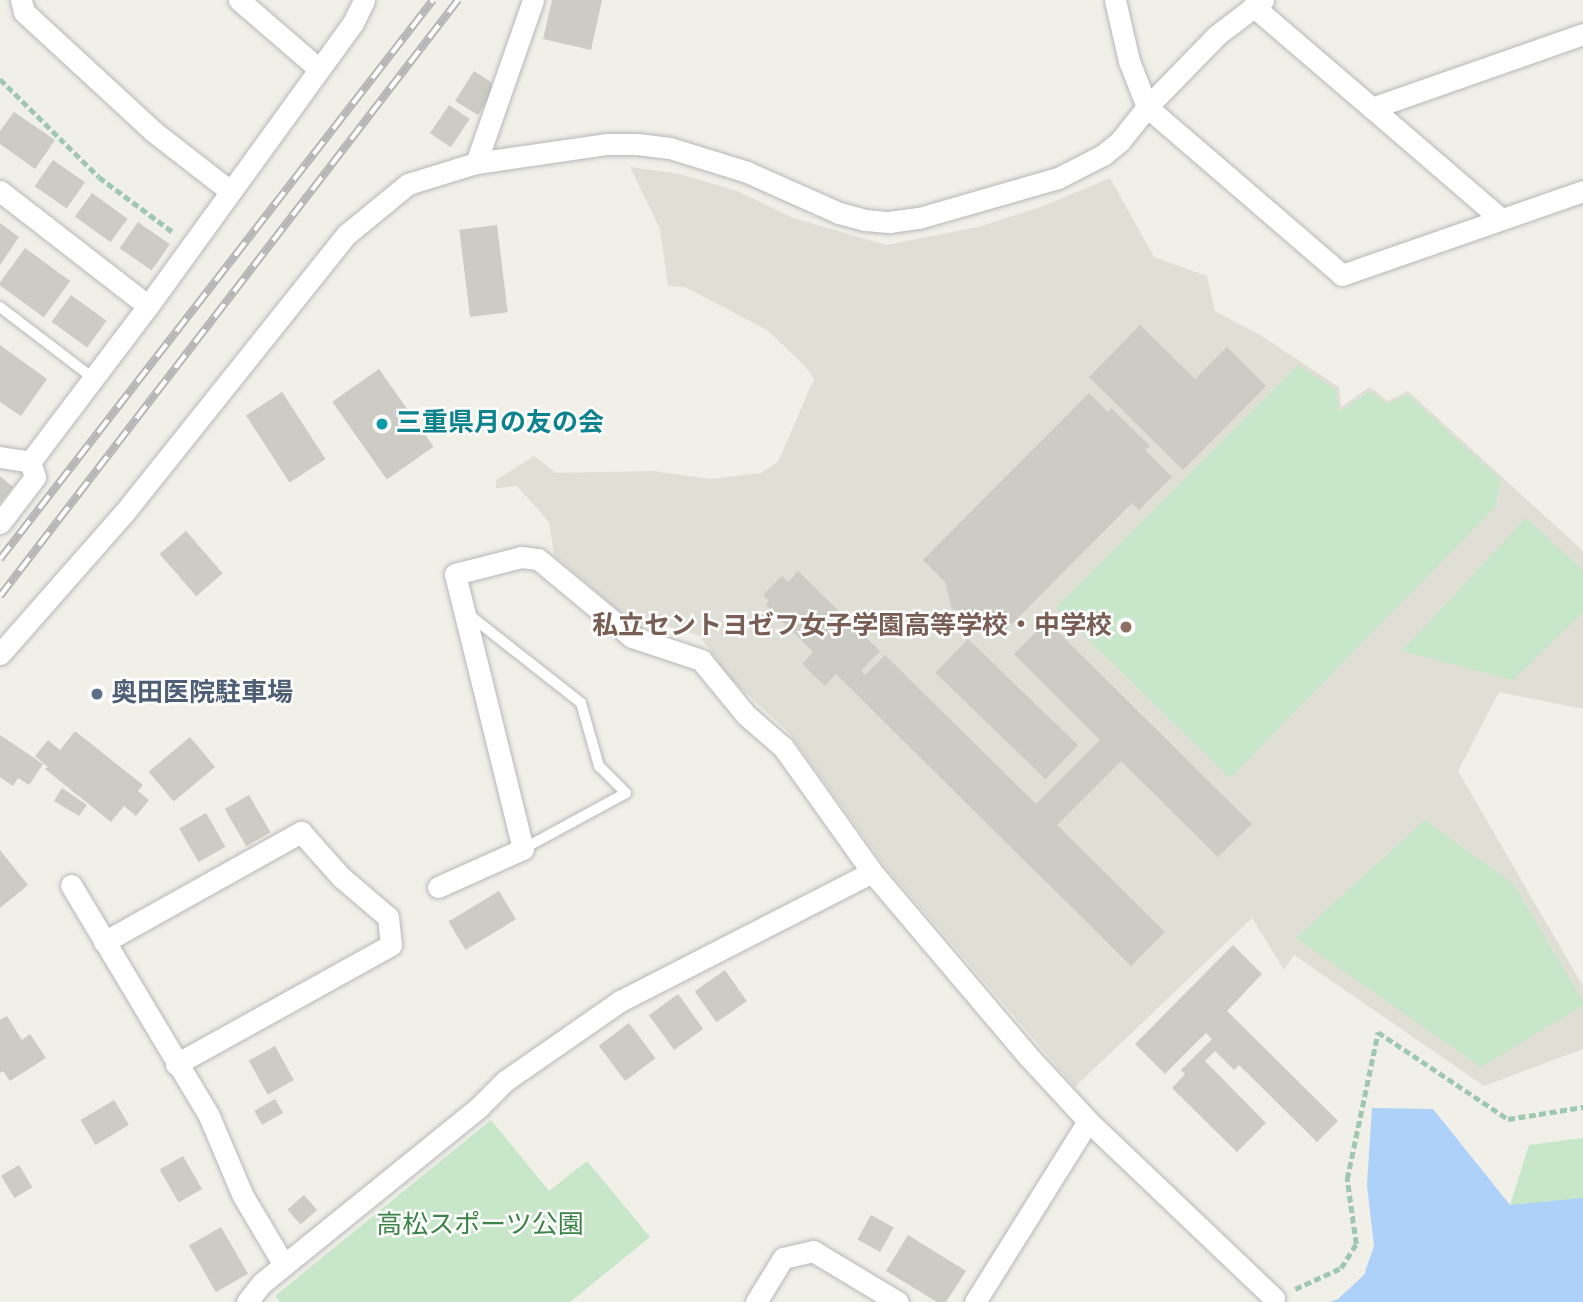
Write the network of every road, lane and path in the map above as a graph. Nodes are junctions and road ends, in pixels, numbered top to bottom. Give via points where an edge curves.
1 (21, 0) edge
2 (239, 0) edge
3 (365, 0) edge
4 (533, 0) edge
5 (1115, 0) edge
6 (1258, 3) edge
7 (1583, 34) edge
8 (319, 69) junction
9 (0, 79) edge
10 (1147, 107) junction
11 (1372, 108) junction
12 (476, 163) junction
13 (0, 191) edge
14 (230, 191) junction
15 (1583, 191) edge
16 (1501, 219) junction
17 (191, 246) junction
18 (148, 306) junction
19 (0, 307) edge
20 (93, 378) junction
21 (0, 457) edge
22 (30, 462) junction
23 (0, 523) edge
24 (464, 611) junction
25 (0, 654) edge
26 (523, 849) junction
27 (872, 872) junction
28 (71, 885) dead end
29 (438, 887) dead end
30 (104, 942) junction
31 (176, 1064) junction
32 (1583, 1107) edge
33 (1088, 1121) junction
34 (284, 1265) junction
35 (1273, 1300) edge
36 (247, 1302) edge
37 (756, 1302) edge
38 (898, 1302) edge
39 (975, 1302) edge

1 - 14 street via 24,12 144,123
2 - 8 street
3 - 8 street
4 - 12 street
5 - 10 street via 1129,61
6 - 10 street via 1217,35
6 - 11 street
7 - 11 street
8 - 14 street
9 - 17 path via 99,177
10 - 12 street via 1120,141 1058,178 919,218 889,222 839,213 747,172 670,148 606,144
10 - 16 street via 1342,275
11 - 16 street
12 - 25 street via 408,184 347,233 124,513
13 - 18 street
14 - 17 street
15 - 16 street
17 - 18 street
18 - 20 street
19 - 20 lane
20 - 22 street
21 - 22 street
22 - 23 street via 35,477
24 - 26 street
24 - 26 lane via 581,703 599,766 626,793
24 - 27 street via 455,574 521,557 538,559 632,637 701,660 746,715 783,747
26 - 29 street
27 - 33 street
27 - 34 street via 620,1001 505,1081
28 - 30 street
30 - 31 street
30 - 31 street via 300,832 341,877 388,917 391,945
31 - 34 street via 209,1116 243,1196
32 - 35 path via 1508,1119 1378,1032 1347,1179 1356,1244 1341,1268
33 - 35 street
33 - 39 street
34 - 36 street
37 - 38 street via 783,1258 813,1251

